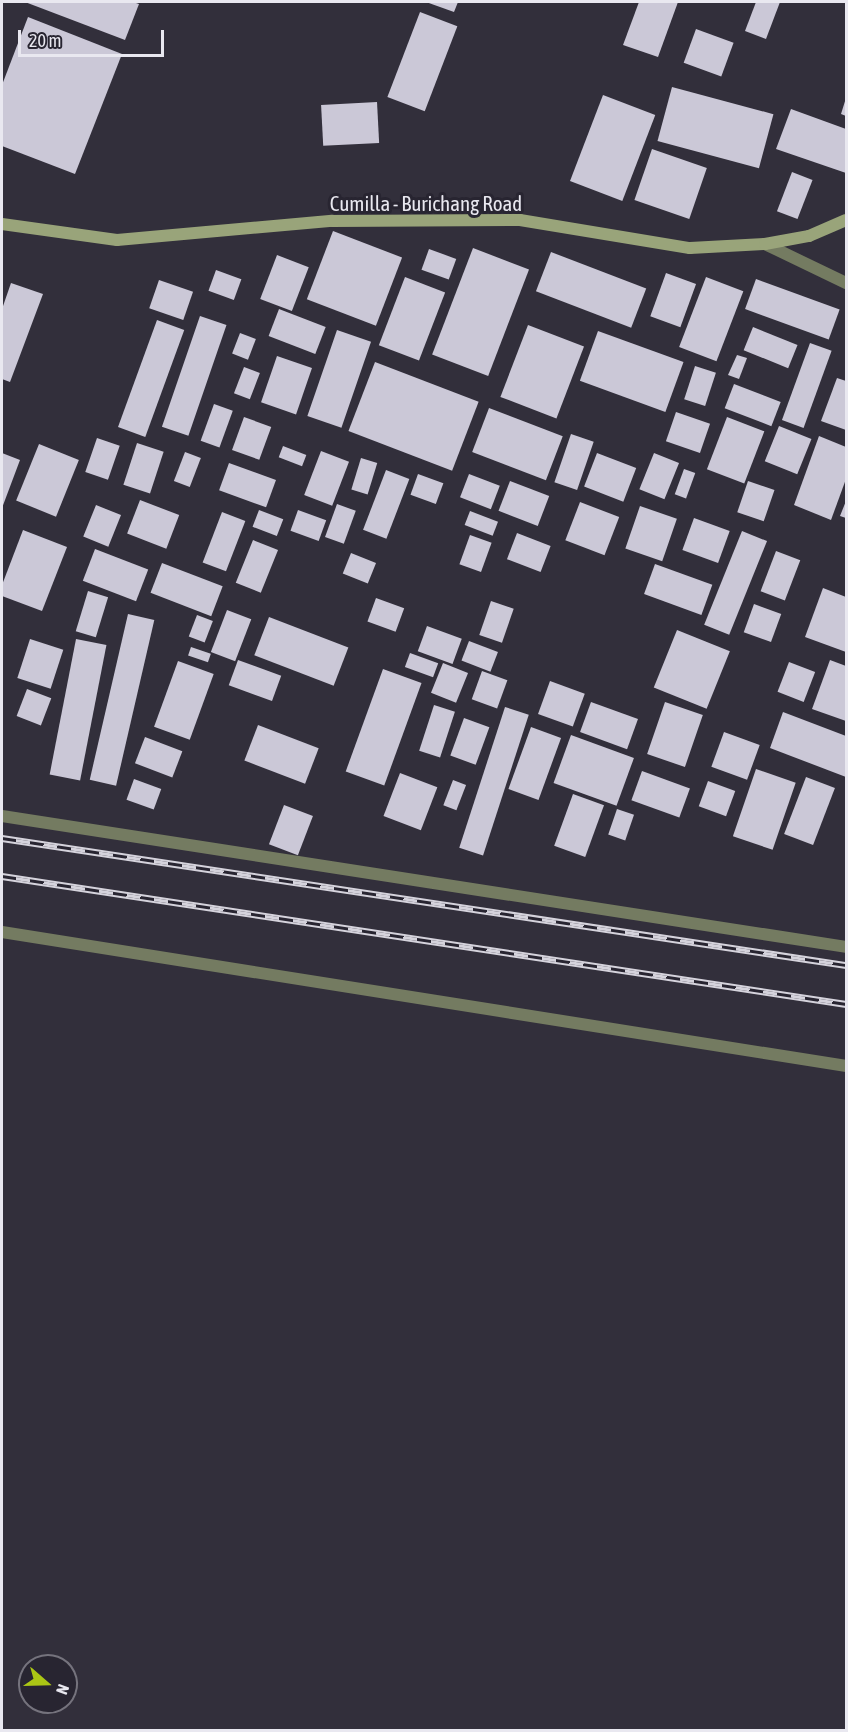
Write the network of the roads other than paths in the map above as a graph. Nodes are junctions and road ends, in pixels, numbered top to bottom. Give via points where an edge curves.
1 (846, 220) edge
2 (2, 224) edge
3 (765, 244) junction
4 (846, 283) edge
5 (2, 816) edge
6 (2, 932) edge
7 (846, 947) edge
8 (846, 1066) edge

1 - 3 main road, Cumilla - Burichang Road via 809,236
2 - 3 main road, Cumilla - Burichang Road via 117,240 332,221 520,220 690,248
3 - 4 street
5 - 7 street
6 - 8 street

